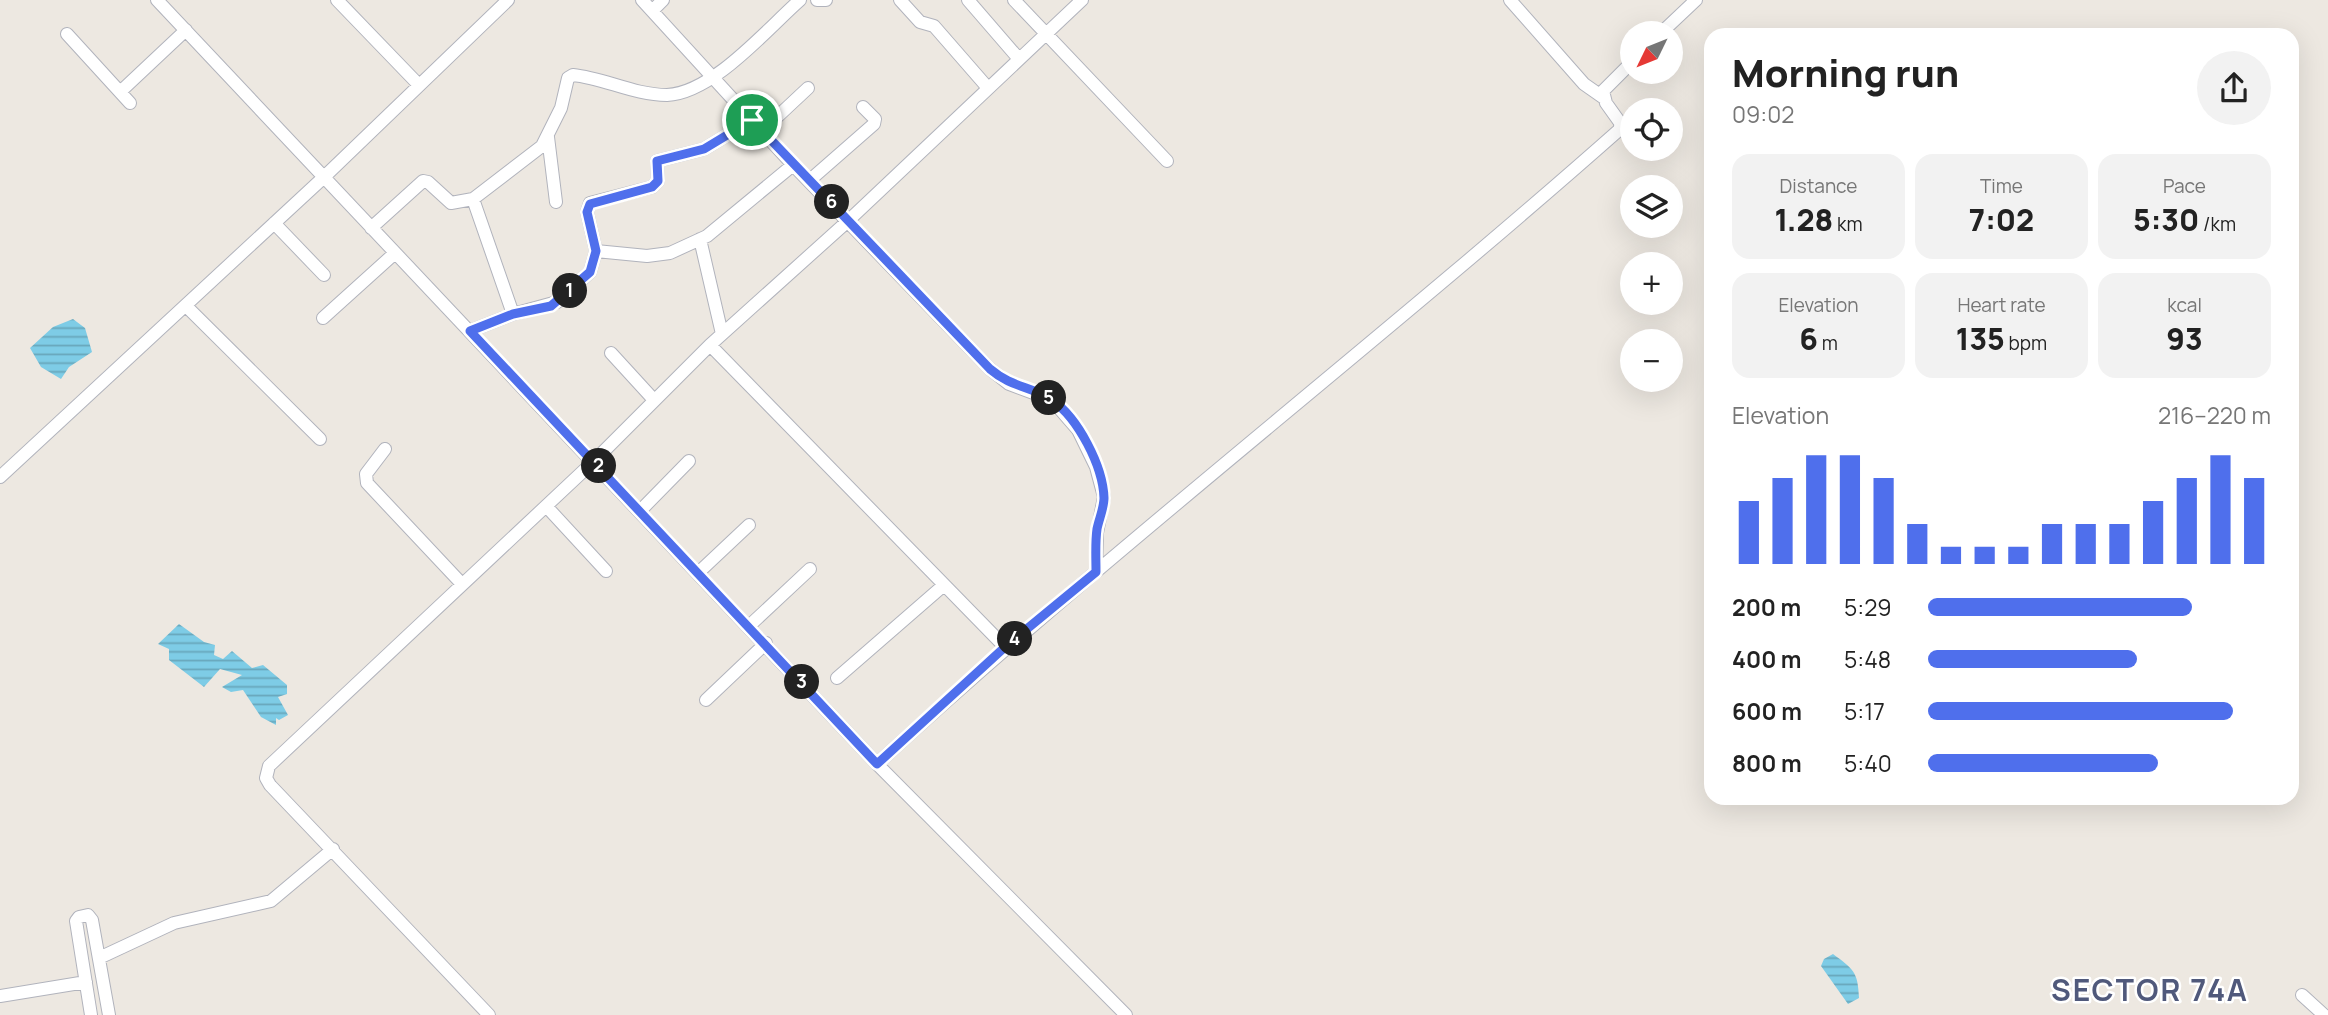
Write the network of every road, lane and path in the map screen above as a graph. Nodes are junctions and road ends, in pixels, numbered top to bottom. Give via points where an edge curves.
1 (157, 0) edge
2 (337, 0) edge
3 (508, 0) edge
4 (642, 0) edge
5 (663, 0) edge
6 (800, 0) edge
7 (817, 0) edge
8 (826, 0) edge
9 (900, 0) edge
10 (968, 0) edge
11 (1014, 0) edge
12 (1083, 0) edge
13 (1510, 0) edge
14 (1696, 0) edge
15 (652, 11) junction
16 (1674, 21) edge
17 (186, 30) junction
18 (67, 34) dead end
19 (1046, 35) junction
20 (1019, 59) junction
21 (1620, 74) edge
22 (713, 78) junction
23 (418, 84) junction
24 (808, 88) dead end
25 (988, 88) junction
26 (120, 92) junction
27 (1604, 98) junction
28 (130, 103) dead end
29 (863, 107) dead end
30 (752, 120) junction
31 (762, 131) junction
32 (548, 137) junction
33 (1167, 161) dead end
34 (793, 165) junction
35 (323, 178) junction
36 (810, 180) junction
37 (473, 199) junction
38 (556, 202) dead end
39 (849, 220) junction
40 (274, 223) junction
41 (371, 228) junction
42 (701, 239) junction
43 (596, 251) junction
44 (395, 253) junction
45 (324, 275) dead end
46 (186, 306) junction
47 (513, 314) junction
48 (323, 318) dead end
49 (470, 331) junction
50 (722, 334) junction
51 (710, 345) junction
52 (611, 352) dead end
53 (654, 400) junction
54 (320, 439) dead end
55 (385, 449) dead end
56 (594, 461) junction
57 (689, 461) dead end
58 (0, 477) edge
59 (545, 506) junction
60 (641, 510) junction
61 (749, 525) dead end
62 (810, 569) dead end
63 (606, 571) dead end
64 (699, 572) junction
65 (1096, 572) junction
66 (461, 583) junction
67 (944, 585) junction
68 (749, 626) junction
69 (766, 643) junction
70 (1005, 647) junction
71 (837, 678) dead end
72 (706, 700) dead end
73 (877, 764) junction
74 (333, 849) junction
75 (99, 958) junction
76 (86, 982) junction
77 (2302, 995) dead end
78 (0, 996) edge
79 (2326, 1014) edge
80 (91, 1015) edge
81 (109, 1015) edge
82 (489, 1015) edge
83 (1126, 1015) edge

1 - 17 street
2 - 23 street
3 - 23 street
4 - 15 street
5 - 15 street
6 - 22 street
7 - 8 street
9 - 25 street via 920,22 934,26
10 - 20 street
11 - 19 street
12 - 19 street
13 - 27 street via 1584,84
14 - 16 street
15 - 22 street
17 - 26 street
17 - 35 street
18 - 26 street
19 - 20 street
19 - 33 street
20 - 25 street
21 - 27 street via 1604,89
22 - 30 street
22 - 32 street via 668,95 572,75
23 - 35 street
24 - 31 street
25 - 39 street
26 - 28 street
27 - 65 street via 1619,119 1619,130
29 - 36 street via 875,119 874,124
30 - 31 street
30 - 43 street via 704,149 657,161 658,181 652,187 590,204 587,212
31 - 34 street
32 - 37 street
32 - 38 street
34 - 36 street
34 - 42 street
35 - 40 street
35 - 41 street
36 - 39 street
37 - 41 street via 451,203 423,181
37 - 47 street
39 - 50 street
39 - 65 street via 990,369 1009,384 1052,400 1078,430 1104,498
40 - 45 street
40 - 46 street
41 - 44 street
42 - 43 street via 660,256
42 - 50 street
43 - 47 street via 593,267 563,298 551,306
44 - 48 street
44 - 49 street
46 - 54 street
46 - 58 street
47 - 49 street
49 - 56 street
50 - 51 street
51 - 53 street
51 - 67 street
52 - 53 street
53 - 56 street
55 - 66 street via 366,474 368,483
56 - 59 street
56 - 60 street
57 - 60 street
59 - 63 street
59 - 66 street
60 - 64 street
61 - 64 street
62 - 68 street
64 - 68 street
65 - 70 street
66 - 74 street via 266,772 271,785
67 - 70 street
67 - 71 street
68 - 69 street
69 - 72 street
69 - 73 street
70 - 73 street
73 - 83 street
74 - 75 street via 271,901 174,923
74 - 82 street
75 - 76 street via 92,920 88,915 79,917 76,922
75 - 81 street
76 - 78 street
76 - 80 street
77 - 79 street

